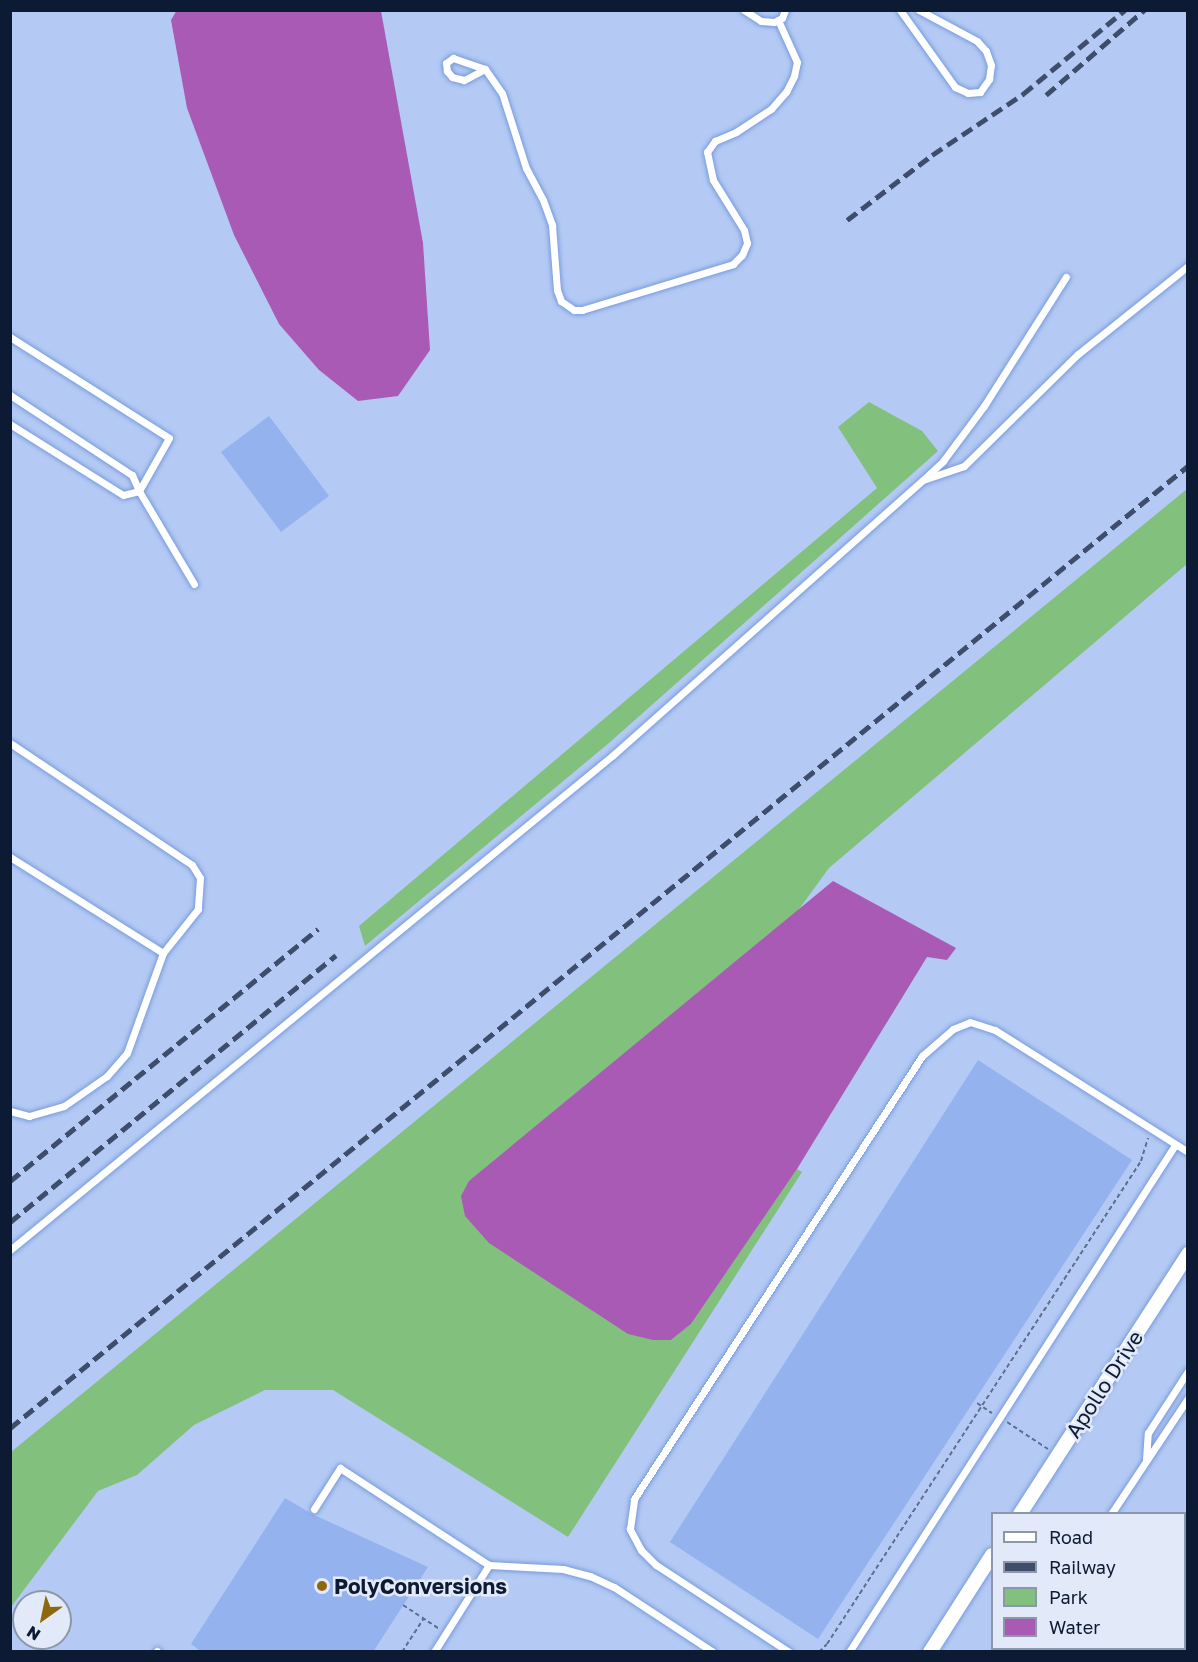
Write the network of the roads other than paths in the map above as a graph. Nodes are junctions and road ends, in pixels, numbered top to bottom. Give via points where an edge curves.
1 (744, 10) edge
2 (785, 10) edge
3 (900, 10) edge
4 (920, 10) edge
5 (778, 20) junction
6 (485, 69) junction
7 (1188, 266) edge
8 (1066, 277) dead end
9 (10, 337) edge
10 (10, 395) edge
11 (10, 424) edge
12 (923, 480) junction
13 (139, 491) junction
14 (194, 584) dead end
15 (10, 743) edge
16 (10, 856) edge
17 (163, 952) junction
18 (10, 1112) edge
19 (1175, 1145) junction
20 (1188, 1152) edge
21 (10, 1250) edge
22 (1188, 1254) edge
23 (1188, 1371) edge
24 (1188, 1398) edge
25 (1146, 1460) junction
26 (314, 1509) dead end
27 (1021, 1512) edge
28 (1112, 1512) edge
29 (991, 1559) edge
30 (489, 1565) junction
31 (434, 1652) edge
32 (713, 1652) edge
33 (789, 1652) edge
34 (849, 1652) edge
35 (930, 1652) edge

1 - 5 lane via 761,21
2 - 5 lane
3 - 4 lane via 955,87 968,93 980,92 989,80 991,65 987,51 977,40
5 - 6 lane via 797,62 786,93 771,109 715,141 708,152 713,180 744,230 747,243 742,255 733,264 582,310 574,310 561,301 552,225 526,168 502,93
6 - 6 lane via 453,58 446,63 452,77 464,80
7 - 12 lane via 1078,354 964,466
8 - 12 lane via 984,406 943,461
9 - 13 lane via 169,438
10 - 13 lane via 132,475
11 - 13 lane via 123,495
12 - 21 lane via 613,755
13 - 14 lane
15 - 17 lane via 192,865 200,878 198,909
16 - 17 lane
17 - 18 lane via 128,1053 107,1076 64,1106 29,1116
19 - 20 lane
19 - 33 lane via 995,1030 969,1022 953,1029 922,1056 634,1499 630,1529 648,1558
19 - 34 lane
22 - 27 street, Apollo Drive
23 - 25 lane via 1148,1433
24 - 25 lane
25 - 28 lane
26 - 30 lane via 340,1468
29 - 35 street
30 - 31 lane
30 - 32 lane via 563,1569 590,1576 614,1587

